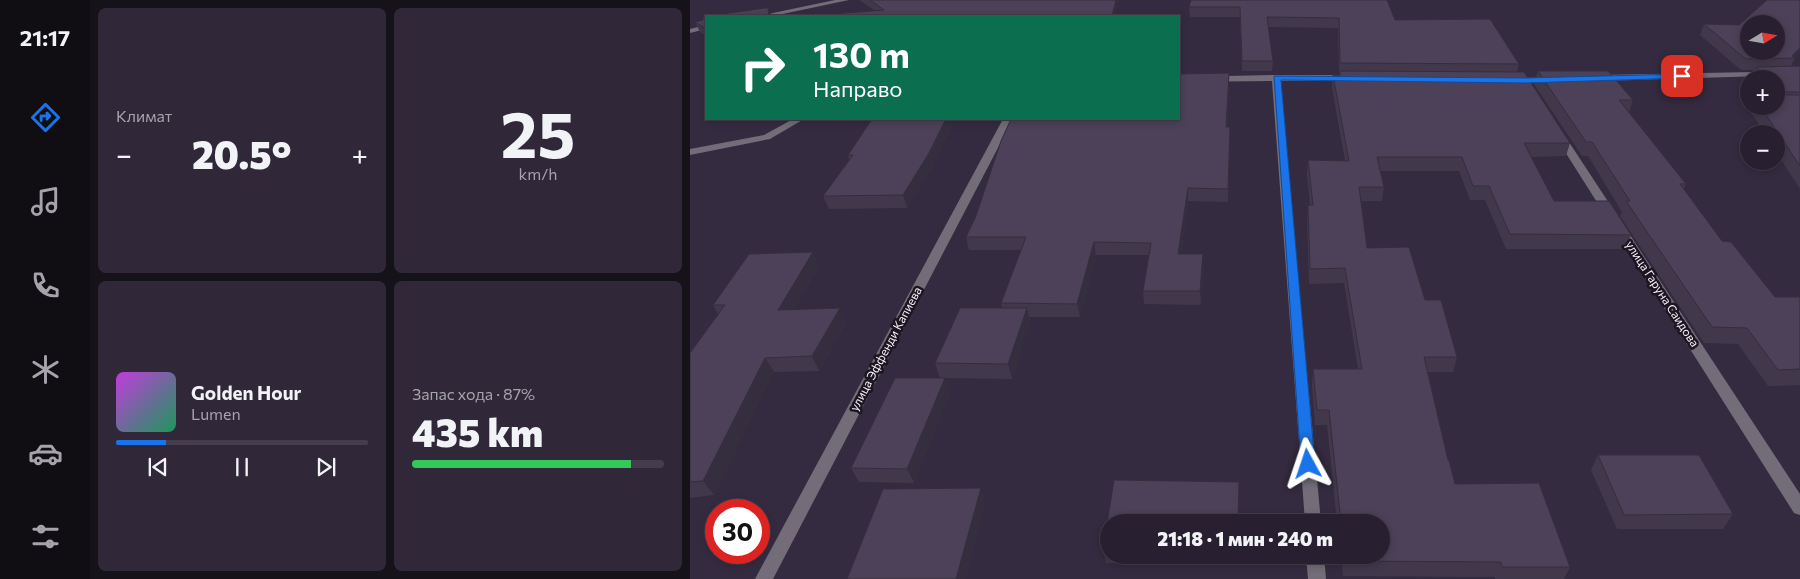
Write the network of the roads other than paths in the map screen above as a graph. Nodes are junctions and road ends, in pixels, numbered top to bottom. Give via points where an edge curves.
1 (846, 0) edge
2 (769, 15) edge
3 (705, 28) edge
4 (690, 31) edge
5 (1800, 73) edge
6 (1276, 78) junction
7 (1356, 78) edge
8 (1594, 78) edge
9 (1180, 80) edge
10 (797, 120) edge
11 (1007, 120) edge
12 (1552, 122) edge
13 (690, 152) edge
14 (1800, 508) edge
15 (1312, 514) edge
16 (1316, 564) edge
17 (764, 579) edge
18 (1317, 579) edge

1 - 2 street
3 - 4 street
5 - 8 street
6 - 7 street
6 - 9 street
6 - 15 street
10 - 13 street via 767,137
11 - 17 street, улица Эффенди Капиева
12 - 14 street, улица Гаруна Саидова
16 - 18 street

